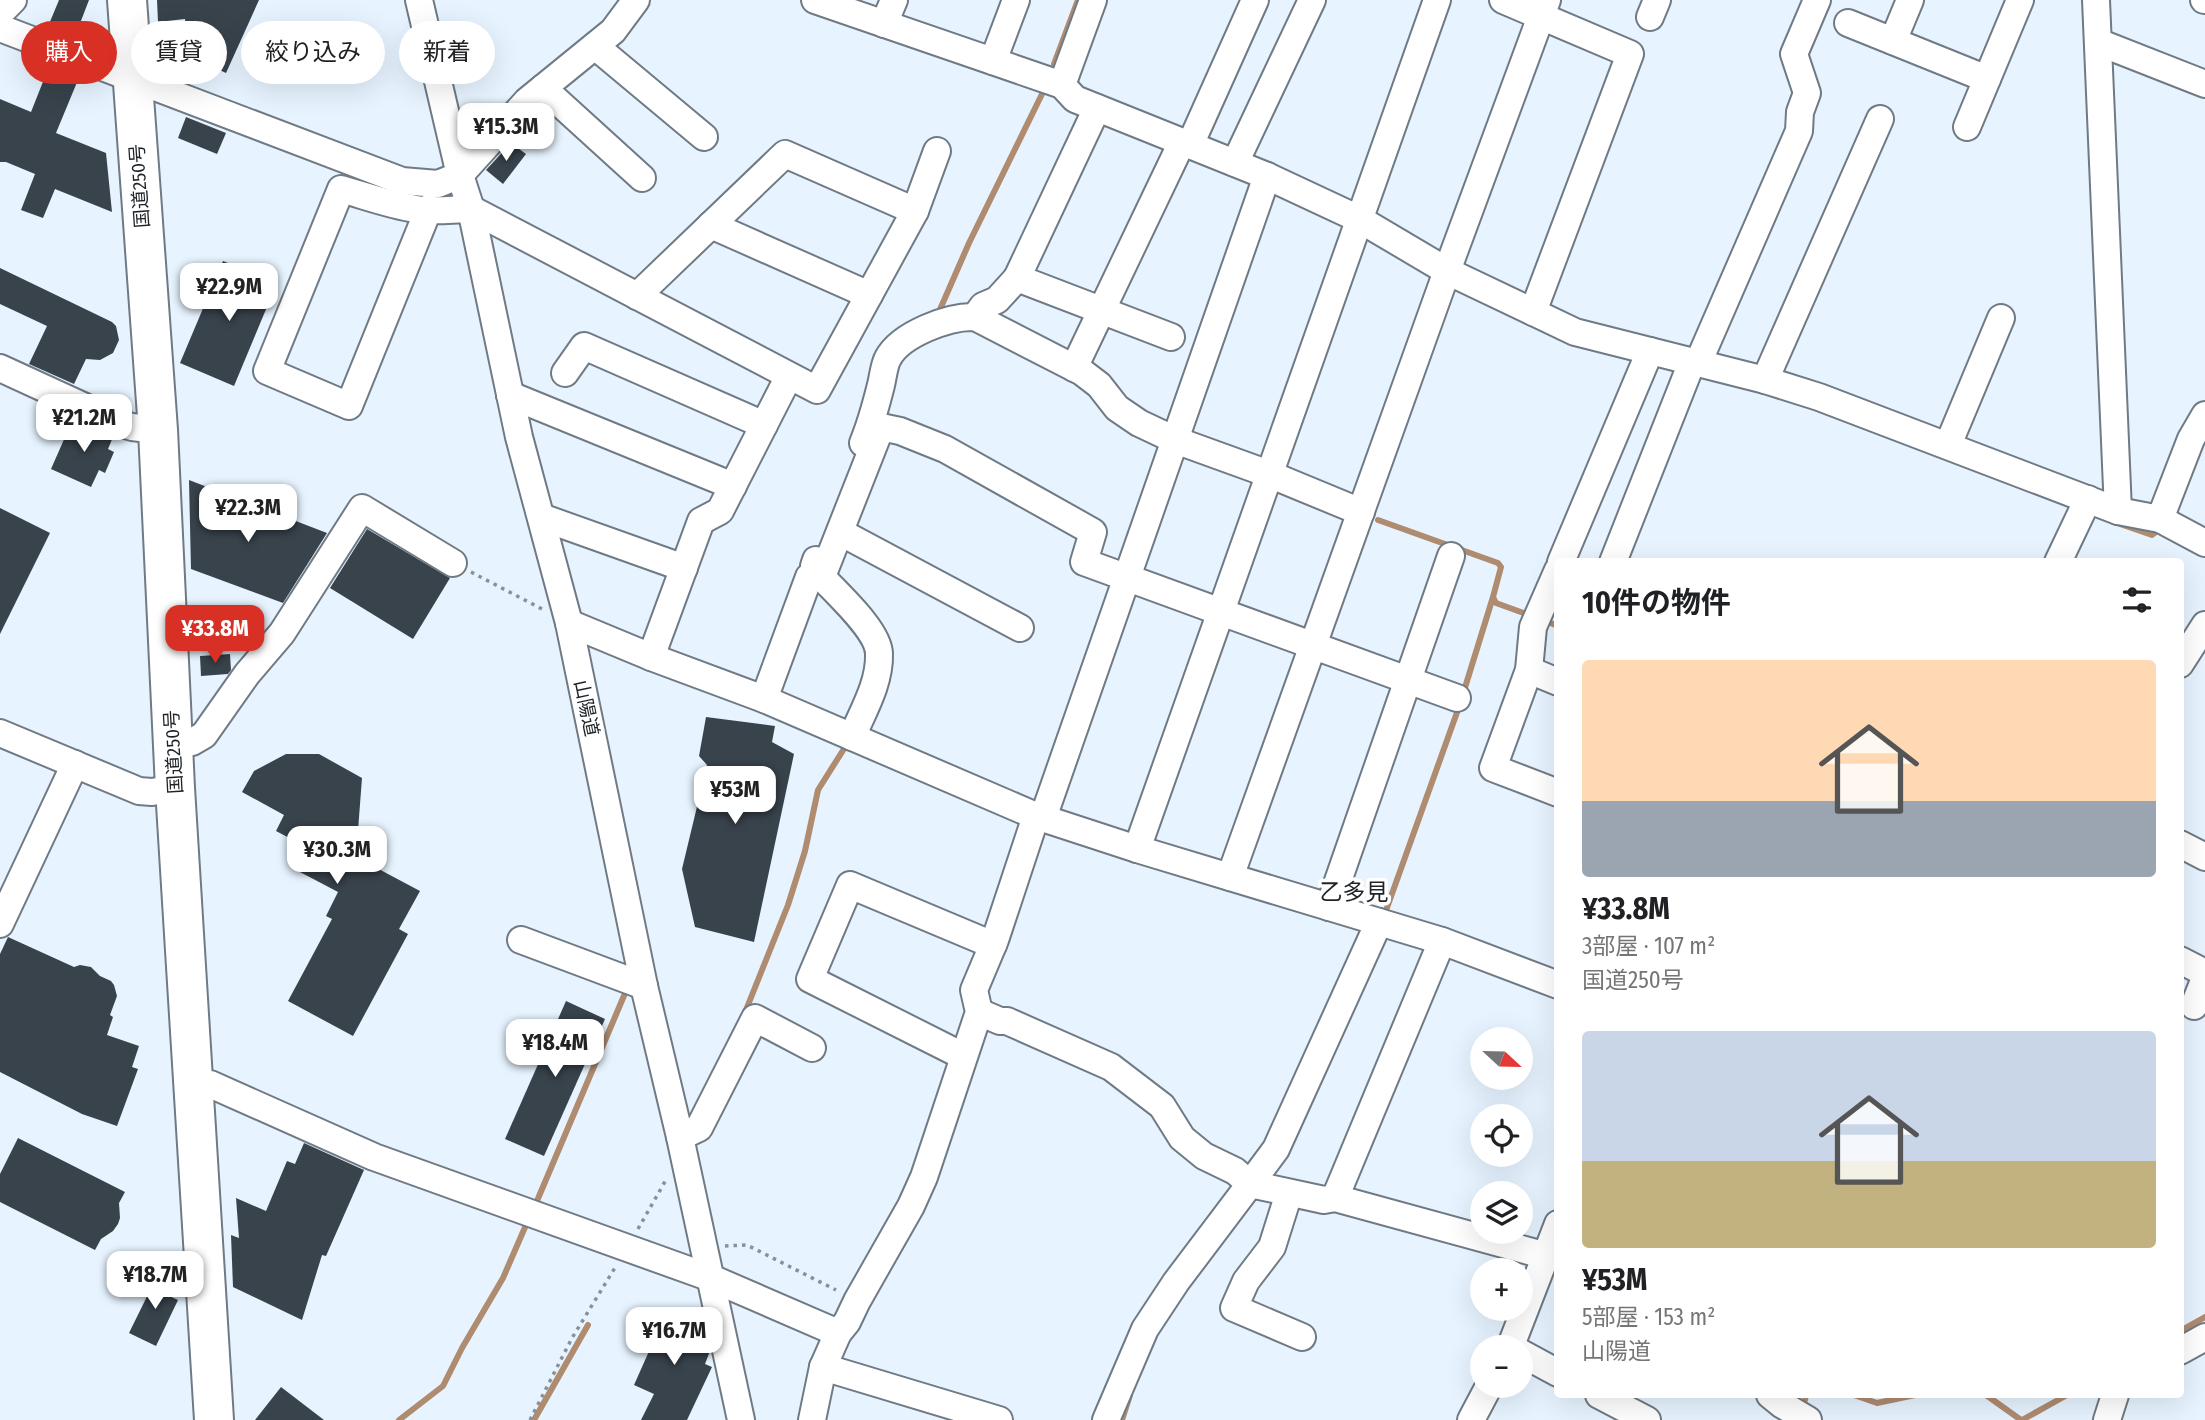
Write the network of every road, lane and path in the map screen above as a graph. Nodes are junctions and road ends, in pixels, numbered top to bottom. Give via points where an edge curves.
1 (13, 0) edge
2 (127, 0) edge
3 (419, 0) edge
4 (636, 0) edge
5 (816, 0) edge
6 (1016, 0) edge
7 (1093, 0) edge
8 (1255, 0) edge
9 (1311, 0) edge
10 (1437, 0) edge
11 (1503, 0) edge
12 (1817, 0) edge
13 (1910, 0) edge
14 (2020, 0) edge
15 (2096, 0) edge
16 (1544, 8) edge
17 (889, 12) edge
18 (0, 13) edge
19 (1848, 23) dead end
20 (0, 28) edge
21 (1893, 41) junction
22 (2098, 42) junction
23 (595, 46) junction
24 (993, 61) junction
25 (131, 79) joint
26 (1987, 79) junction
27 (131, 84) edge
28 (144, 84) edge
29 (2205, 84) edge
30 (1062, 85) junction
31 (543, 88) junction
32 (1097, 108) junction
33 (1880, 119) dead end
34 (1966, 127) dead end
35 (704, 137) dead end
36 (1186, 143) junction
37 (937, 150) dead end
38 (1235, 163) junction
39 (460, 175) junction
40 (1267, 176) junction
41 (642, 178) dead end
42 (429, 208) junction
43 (471, 209) junction
44 (915, 211) junction
45 (1359, 219) junction
46 (711, 225) junction
47 (1447, 271) junction
48 (1017, 278) junction
49 (869, 295) junction
50 (636, 296) junction
51 (1103, 311) junction
52 (1533, 312) junction
53 (975, 317) junction
54 (2001, 318) dead end
55 (1171, 337) dead end
56 (1650, 351) junction
57 (1695, 362) junction
58 (1074, 368) junction
59 (0, 369) edge
60 (565, 373) dead end
61 (789, 376) junction
62 (1765, 380) junction
63 (510, 395) junction
64 (2205, 415) edge
65 (764, 425) junction
66 (158, 430) junction
67 (1175, 440) junction
68 (1948, 445) junction
69 (1269, 474) junction
70 (733, 486) junction
71 (2088, 499) junction
72 (2118, 511) junction
73 (1361, 512) junction
74 (541, 517) junction
75 (2164, 521) junction
76 (840, 532) junction
77 (2205, 543) edge
78 (1451, 556) dead end
79 (1563, 558) edge
80 (1615, 558) edge
81 (2060, 558) edge
82 (453, 563) joint
83 (684, 568) junction
84 (818, 573) junction
85 (1126, 579) junction
86 (1554, 579) edge
87 (1220, 613) junction
88 (569, 622) junction
89 (2205, 625) edge
90 (1020, 628) dead end
91 (1313, 645) junction
92 (651, 657) junction
93 (2184, 658) edge
94 (1529, 670) junction
95 (1408, 680) junction
96 (1554, 680) edge
97 (1457, 698) dead end
98 (764, 699) junction
99 (0, 733) edge
100 (852, 737) junction
101 (173, 747) junction
102 (75, 764) junction
103 (175, 788) junction
104 (1554, 791) edge
105 (1039, 817) junction
106 (2184, 846) edge
107 (1136, 849) junction
108 (2205, 857) edge
109 (1230, 877) junction
110 (1329, 907) junction
111 (1379, 922) junction
112 (0, 924) edge
113 (521, 940) dead end
114 (1442, 942) junction
115 (993, 945) junction
116 (2184, 962) edge
117 (2205, 973) edge
118 (2205, 978) edge
119 (1554, 984) edge
120 (644, 986) junction
121 (2193, 1006) dead end
122 (979, 1012) junction
123 (812, 1048) dead end
124 (963, 1056) junction
125 (192, 1081) junction
126 (682, 1143) junction
127 (1250, 1184) junction
128 (1289, 1193) junction
129 (1335, 1198) junction
130 (1553, 1243) edge
131 (705, 1246) junction
132 (628, 1248) junction
133 (711, 1278) junction
134 (857, 1301) junction
135 (838, 1333) junction
136 (1515, 1335) edge
137 (2205, 1336) edge
138 (1302, 1337) dead end
139 (2184, 1349) edge
140 (1533, 1359) edge
141 (823, 1367) junction
142 (1554, 1371) edge
143 (1483, 1398) edge
144 (1605, 1398) edge
145 (1775, 1398) edge
146 (2114, 1398) edge
147 (214, 1420) edge
148 (530, 1420) edge
149 (741, 1420) edge
150 (812, 1420) edge
151 (999, 1420) edge
152 (1106, 1420) edge
153 (1471, 1420) edge
154 (1647, 1420) edge
155 (1808, 1420) edge
156 (2107, 1420) edge

1 - 18 street
2 - 25 highway, 国道250号
3 - 39 street, 山陽道
4 - 23 street
5 - 17 street
6 - 24 street
7 - 30 street
8 - 36 street
9 - 38 street
10 - 45 street
11 - 16 street
12 - 57 street via 1794,54 1807,93 1799,131
13 - 21 street
14 - 26 street
15 - 22 street
16 - 47 street
16 - 52 street via 1630,54
17 - 24 street
19 - 21 street
20 - 25 street
21 - 26 street
22 - 29 street
22 - 72 street
23 - 31 street
23 - 35 street
24 - 30 street
26 - 34 street
27 - 66 highway, 国道250号
28 - 39 street via 402,181 438,184
30 - 32 street via 1076,99
31 - 39 street
31 - 41 street
32 - 36 street
32 - 48 street
33 - 62 street
36 - 38 street
36 - 51 street
37 - 44 street
38 - 40 street
39 - 43 street, 山陽道
40 - 45 street
40 - 67 street
42 - 42 street via 419,210 341,188 267,371 349,406
42 - 43 street
43 - 50 street
43 - 63 street, 山陽道
44 - 46 street via 785,154
44 - 49 street
45 - 47 street
45 - 69 street
46 - 49 street
46 - 50 street
47 - 52 street
47 - 73 street
48 - 51 street
48 - 53 street
49 - 61 street via 817,390
50 - 61 street
51 - 55 street
51 - 58 street
52 - 56 street via 1575,332
53 - 58 street
53 - 84 street via 943,321 911,335 888,357 873,419 814,566
54 - 68 street
56 - 57 street
56 - 79 street
57 - 62 street
57 - 80 street
58 - 67 street via 1099,385 1117,408
59 - 66 street via 122,424
60 - 65 street via 584,346
61 - 65 street
62 - 68 street
63 - 70 street
63 - 74 street, 山陽道
64 - 75 street via 2191,439
65 - 70 street
66 - 101 highway, 国道250号
67 - 69 street
67 - 85 street
68 - 71 street
69 - 73 street
69 - 87 street
70 - 83 street via 720,510 701,521
71 - 72 street
71 - 81 street
72 - 75 street
73 - 91 street
74 - 83 street
74 - 88 street, 山陽道
75 - 77 street
76 - 84 street via 825,569
76 - 85 street via 881,427 945,449 1093,532 1084,562
76 - 90 street
78 - 95 street
82 - 88 path
82 - 101 street via 362,508 282,633 204,735
83 - 92 street
84 - 98 street via 809,577
84 - 100 street via 874,636 879,652 872,690
85 - 87 street
85 - 105 street
86 - 94 street via 1533,627
87 - 91 street
87 - 107 street
88 - 92 street
88 - 120 street, 山陽道
89 - 93 street
91 - 95 street
91 - 109 street
92 - 98 street
94 - 96 street
94 - 104 street via 1493,768
95 - 97 street
95 - 110 street
98 - 100 street
99 - 102 street
100 - 105 street
101 - 103 highway, 国道250号
102 - 103 street via 139,791
102 - 112 street
103 - 125 highway, 国道250号
105 - 107 street
105 - 115 street
106 - 108 street
107 - 109 street
109 - 110 street
110 - 111 street
111 - 114 street
111 - 127 street via 1276,1149
113 - 120 street
114 - 119 street
114 - 129 street
115 - 122 street via 974,990
115 - 124 street via 850,885 810,979
116 - 117 street
118 - 121 street
120 - 126 street, 山陽道
122 - 124 street
122 - 127 street via 1111,1067 1162,1106 1182,1138
123 - 126 street via 755,1018 699,1128
124 - 134 street via 924,1177
125 - 132 street via 209,1084 374,1157
125 - 147 highway, 国道250号
126 - 131 street, 山陽道
126 - 132 path
127 - 128 street
127 - 152 street via 1145,1329
128 - 129 street
128 - 138 street via 1272,1247 1246,1282 1234,1308
129 - 130 street
130 - 136 street
131 - 133 street, 山陽道
131 - 134 path via 747,1245
132 - 133 street
132 - 148 path via 572,1338
133 - 135 street
133 - 149 street, 山陽道
134 - 135 street
135 - 141 street
137 - 139 street
140 - 142 street
141 - 150 street
141 - 151 street
143 - 153 street
144 - 154 street
145 - 155 street
146 - 156 street

